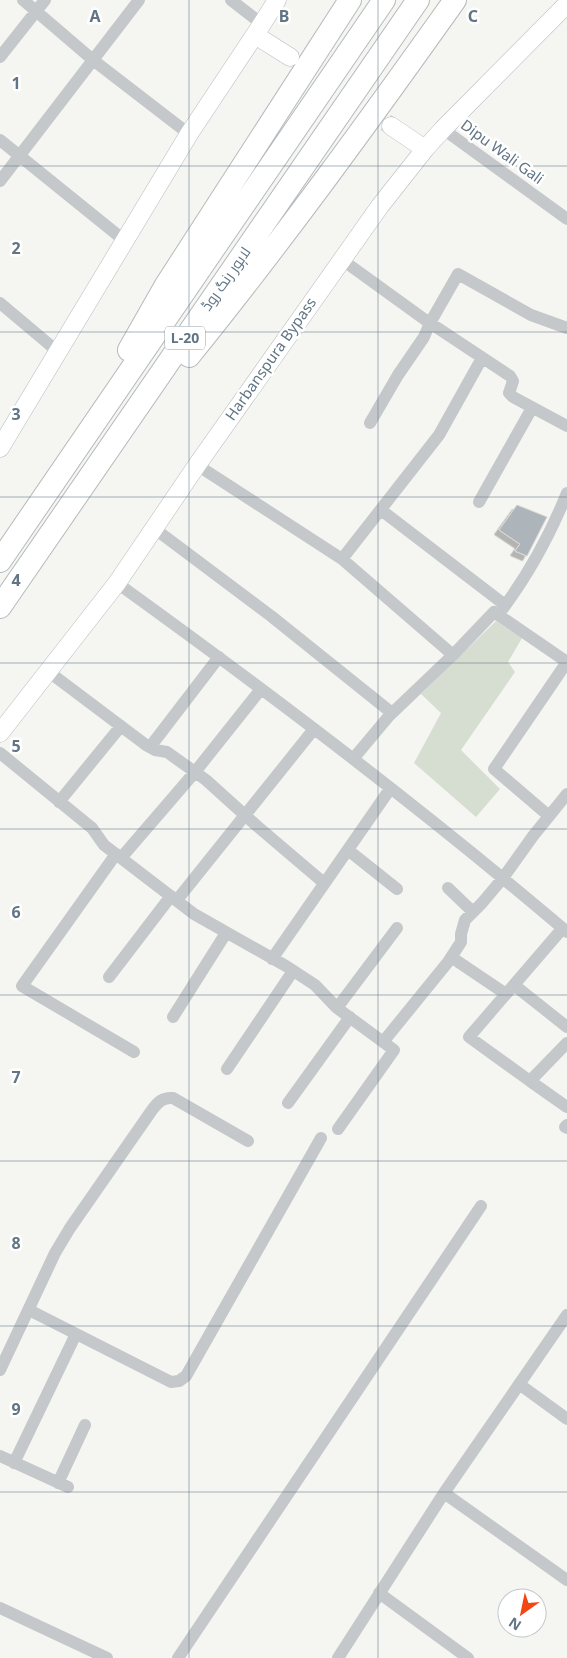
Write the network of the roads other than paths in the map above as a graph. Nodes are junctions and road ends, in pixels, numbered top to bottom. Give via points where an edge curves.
1 (23, 0) edge
2 (45, 0) edge
3 (139, 0) edge
4 (231, 0) edge
5 (277, 0) edge
6 (350, 0) edge
7 (384, 0) edge
8 (418, 0) edge
9 (454, 0) edge
10 (567, 4) edge
11 (37, 11) junction
12 (259, 30) junction
13 (0, 56) edge
14 (290, 57) tunnel mouth
15 (93, 60) junction
16 (391, 126) tunnel mouth
17 (443, 129) junction
18 (189, 134) junction
19 (0, 140) edge
20 (425, 149) junction
21 (20, 156) junction
22 (0, 180) edge
23 (567, 219) edge
24 (125, 241) junction
25 (341, 259) junction
26 (0, 303) edge
27 (430, 323) junction
28 (567, 328) edge
29 (57, 351) junction
30 (482, 358) junction
31 (532, 408) junction
32 (370, 423) dead end
33 (567, 426) edge
34 (0, 448) edge
35 (197, 465) junction
36 (56, 480) junction
37 (567, 493) edge
38 (76, 496) junction
39 (479, 502) dead end
40 (381, 510) junction
41 (155, 529) junction
42 (342, 559) junction
43 (0, 561) edge
44 (117, 583) junction
45 (0, 607) edge
46 (502, 610) junction
47 (453, 655) junction
48 (219, 657) junction
49 (567, 662) edge
50 (49, 672) junction
51 (261, 689) junction
52 (392, 713) junction
53 (121, 726) junction
54 (314, 729) junction
55 (0, 733) edge
56 (150, 747) junction
57 (0, 753) edge
58 (353, 759) junction
59 (196, 772) junction
60 (390, 788) junction
61 (567, 794) edge
62 (59, 802) junction
63 (245, 815) junction
64 (548, 816) junction
65 (348, 850) junction
66 (119, 856) junction
67 (502, 878) junction
68 (324, 883) junction
69 (448, 888) dead end
70 (398, 889) dead end
71 (174, 898) junction
72 (473, 912) junction
73 (397, 928) dead end
74 (565, 930) edge
75 (226, 933) junction
76 (451, 957) junction
77 (272, 958) junction
78 (293, 971) junction
79 (109, 977) dead end
80 (510, 990) junction
81 (337, 1008) junction
82 (173, 1017) dead end
83 (350, 1017) junction
84 (567, 1027) edge
85 (383, 1042) junction
86 (567, 1044) edge
87 (134, 1052) dead end
88 (227, 1069) dead end
89 (530, 1081) junction
90 (288, 1103) dead end
91 (567, 1107) edge
92 (338, 1129) dead end
93 (321, 1138) dead end
94 (248, 1141) dead end
95 (481, 1206) dead end
96 (30, 1310) junction
97 (567, 1315) edge
98 (76, 1334) junction
99 (0, 1370) edge
100 (519, 1384) junction
101 (567, 1418) edge
102 (85, 1425) dead end
103 (0, 1456) edge
104 (14, 1463) junction
105 (444, 1493) junction
106 (567, 1580) edge
107 (379, 1593) junction
108 (0, 1608) edge
109 (107, 1658) edge
110 (178, 1658) edge
111 (338, 1658) edge
112 (468, 1658) edge

1 - 11 street
2 - 11 street
3 - 15 street
4 - 12 street
5 - 12 street
6 - 36 highway via 166,285
7 - 36 highway, لاہور رنگ روڈ / L-20
8 - 38 highway, لاہور رنگ روڈ / L-20
9 - 38 highway via 291,225
10 - 17 street, Harbanspura Bypass
11 - 13 street
11 - 15 street
12 - 14 street
12 - 18 street
15 - 18 street
15 - 21 street
16 - 20 street
17 - 20 street, Harbanspura Bypass
17 - 23 street, Dipu Wali Gali
18 - 24 street
19 - 21 street
20 - 25 street, Harbanspura Bypass
21 - 22 street
21 - 24 street
24 - 29 street
25 - 27 street
25 - 35 street, Harbanspura Bypass
26 - 29 street
27 - 28 street via 458,274 531,315
27 - 30 street
27 - 32 street
29 - 34 street
30 - 31 street via 510,376 513,381 509,393
30 - 40 street via 439,435
31 - 33 street
31 - 39 street
35 - 41 street, Harbanspura Bypass
35 - 42 street
36 - 43 highway, لاہور رنگ روڈ / L-20
37 - 46 street via 545,544
38 - 45 highway, لاہور رنگ روڈ / L-20
40 - 42 street
40 - 46 street
41 - 44 street, Harbanspura Bypass
41 - 52 street
42 - 47 street
44 - 48 street
44 - 50 street, Harbanspura Bypass
46 - 47 street via 494,612
46 - 49 street
47 - 52 street
48 - 51 street
48 - 56 street
49 - 64 street via 494,769
50 - 53 street
50 - 55 street, Harbanspura Bypass
51 - 54 street
51 - 59 street
52 - 58 street
53 - 56 street
53 - 62 street
54 - 58 street
54 - 63 street
56 - 59 street via 167,752
57 - 62 street
58 - 60 street
59 - 63 street
59 - 66 street
60 - 65 street
60 - 67 street
61 - 64 street
62 - 66 street via 92,828 104,845
63 - 68 street
63 - 71 street
64 - 67 street
65 - 68 street
65 - 70 street
66 - 71 street
66 - 87 street via 22,986
67 - 72 street
67 - 74 street
68 - 77 street
69 - 72 street
71 - 75 street
71 - 79 street
72 - 76 street via 465,920 461,942
73 - 81 street
74 - 80 street
75 - 77 street
75 - 82 street
76 - 80 street
76 - 85 street
77 - 78 street
78 - 81 street via 315,985
78 - 88 street
80 - 84 street
80 - 89 street via 469,1037
81 - 83 street
83 - 85 street
83 - 90 street
85 - 92 street via 394,1050
86 - 89 street
89 - 91 street
93 - 98 street via 186,1376 171,1382
94 - 96 street via 173,1098 166,1097 159,1102 70,1228 55,1253
95 - 110 street
96 - 98 street
96 - 99 street
97 - 100 street
98 - 104 street
100 - 101 street
100 - 105 street
102 - 104 street via 63,1485
103 - 104 street
105 - 106 street
105 - 107 street
107 - 111 street
107 - 112 street
108 - 109 street

